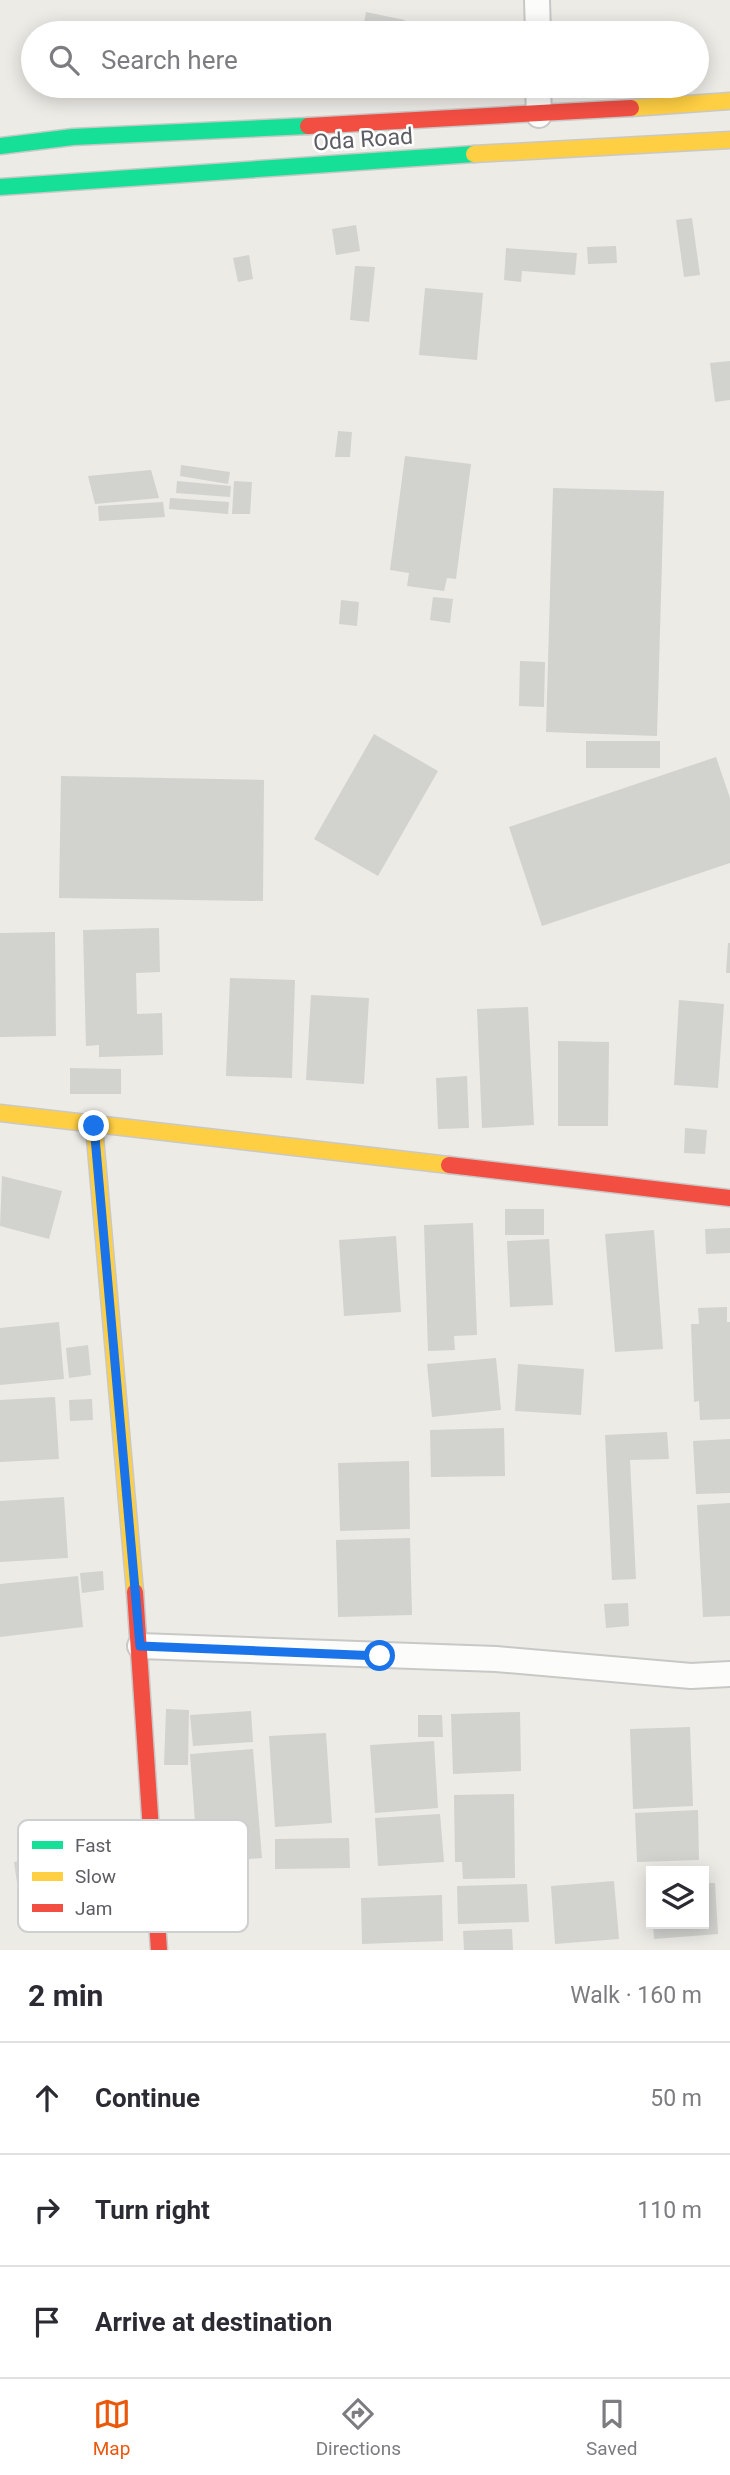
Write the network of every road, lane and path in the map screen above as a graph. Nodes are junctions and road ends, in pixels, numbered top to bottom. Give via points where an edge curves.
1 (537, 0) edge
2 (538, 21) edge
3 (538, 98) edge
4 (730, 101) edge
5 (539, 115) junction
6 (730, 140) edge
7 (0, 146) edge
8 (251, 149) junction
9 (0, 187) edge
10 (0, 1113) edge
11 (94, 1126) junction
12 (730, 1198) edge
13 (140, 1646) junction
14 (730, 1674) edge
15 (151, 1820) edge
16 (158, 1932) edge
17 (159, 1950) edge

1 - 2 street
3 - 5 street
4 - 5 street, Oda Road
5 - 8 street, Oda Road
6 - 8 street, Oda Road
7 - 8 street, Oda Road via 74,137
8 - 9 street, Oda Road
10 - 11 street
11 - 12 street
11 - 13 street
13 - 14 street via 496,1659 691,1676
13 - 15 street
16 - 17 street

